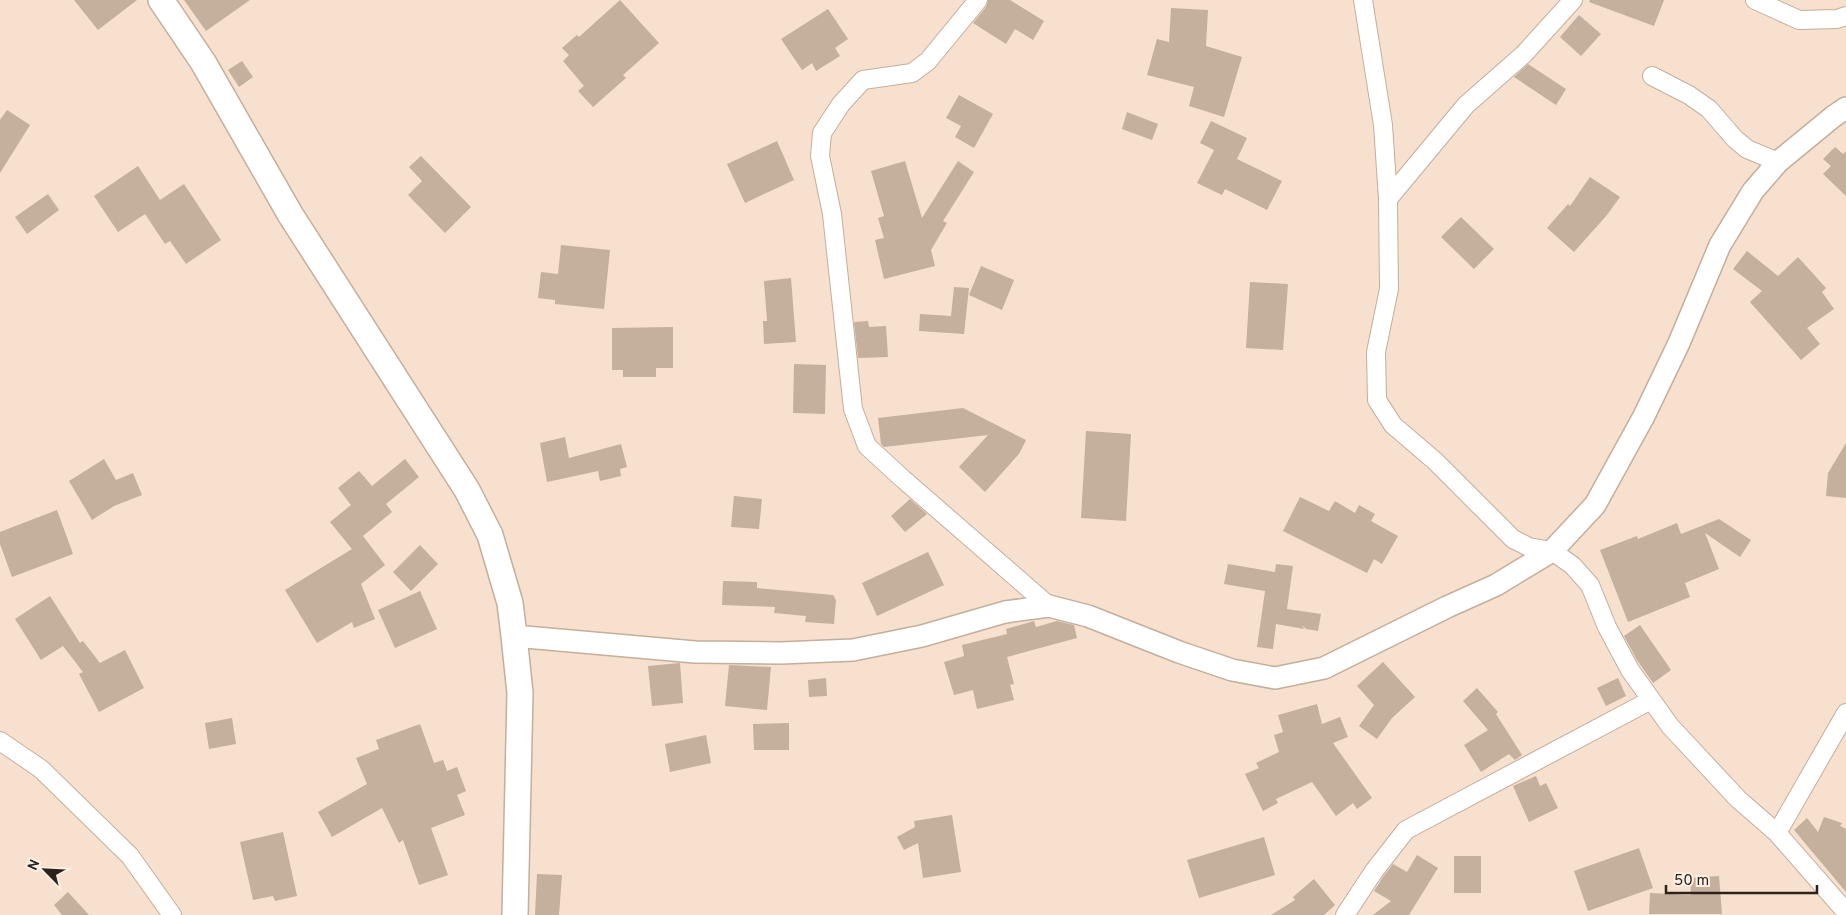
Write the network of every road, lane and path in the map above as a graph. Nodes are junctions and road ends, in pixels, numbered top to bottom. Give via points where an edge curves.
1 (161, 0) edge
2 (978, 0) edge
3 (1363, 0) edge
4 (1573, 0) edge
5 (1755, 0) edge
6 (1846, 16) edge
7 (1652, 76) dead end
8 (1846, 108) edge
9 (1778, 162) junction
10 (1388, 199) junction
11 (1552, 551) junction
12 (1049, 606) junction
13 (514, 636) junction
14 (1651, 700) junction
15 (1846, 712) edge
16 (0, 742) edge
17 (1777, 833) junction
18 (1846, 912) edge
19 (172, 915) edge
20 (515, 915) edge
21 (1345, 915) edge

1 - 13 main road via 203,62 290,214 467,490 490,535 510,604
2 - 12 street via 928,61 912,73 863,80 822,133 820,156 832,214 853,409 867,446
3 - 10 street via 1383,125
4 - 10 street via 1524,54 1466,105
5 - 6 street via 1799,20
7 - 9 street via 1709,109 1747,149
8 - 9 street
9 - 11 street via 1753,191 1720,245 1680,343 1594,505
10 - 11 street via 1389,289 1376,352 1377,400 1393,425 1435,461 1513,539 1529,547
11 - 12 street via 1496,585 1324,668 1274,678 1232,670 1088,616
11 - 14 street via 1572,565 1590,585 1607,627
12 - 13 street via 1005,612 922,636 853,650 695,652
13 - 20 main road via 520,693
14 - 17 street via 1670,726 1738,799
14 - 21 street via 1406,830
15 - 17 street
16 - 19 street via 41,769 130,856
17 - 18 street

